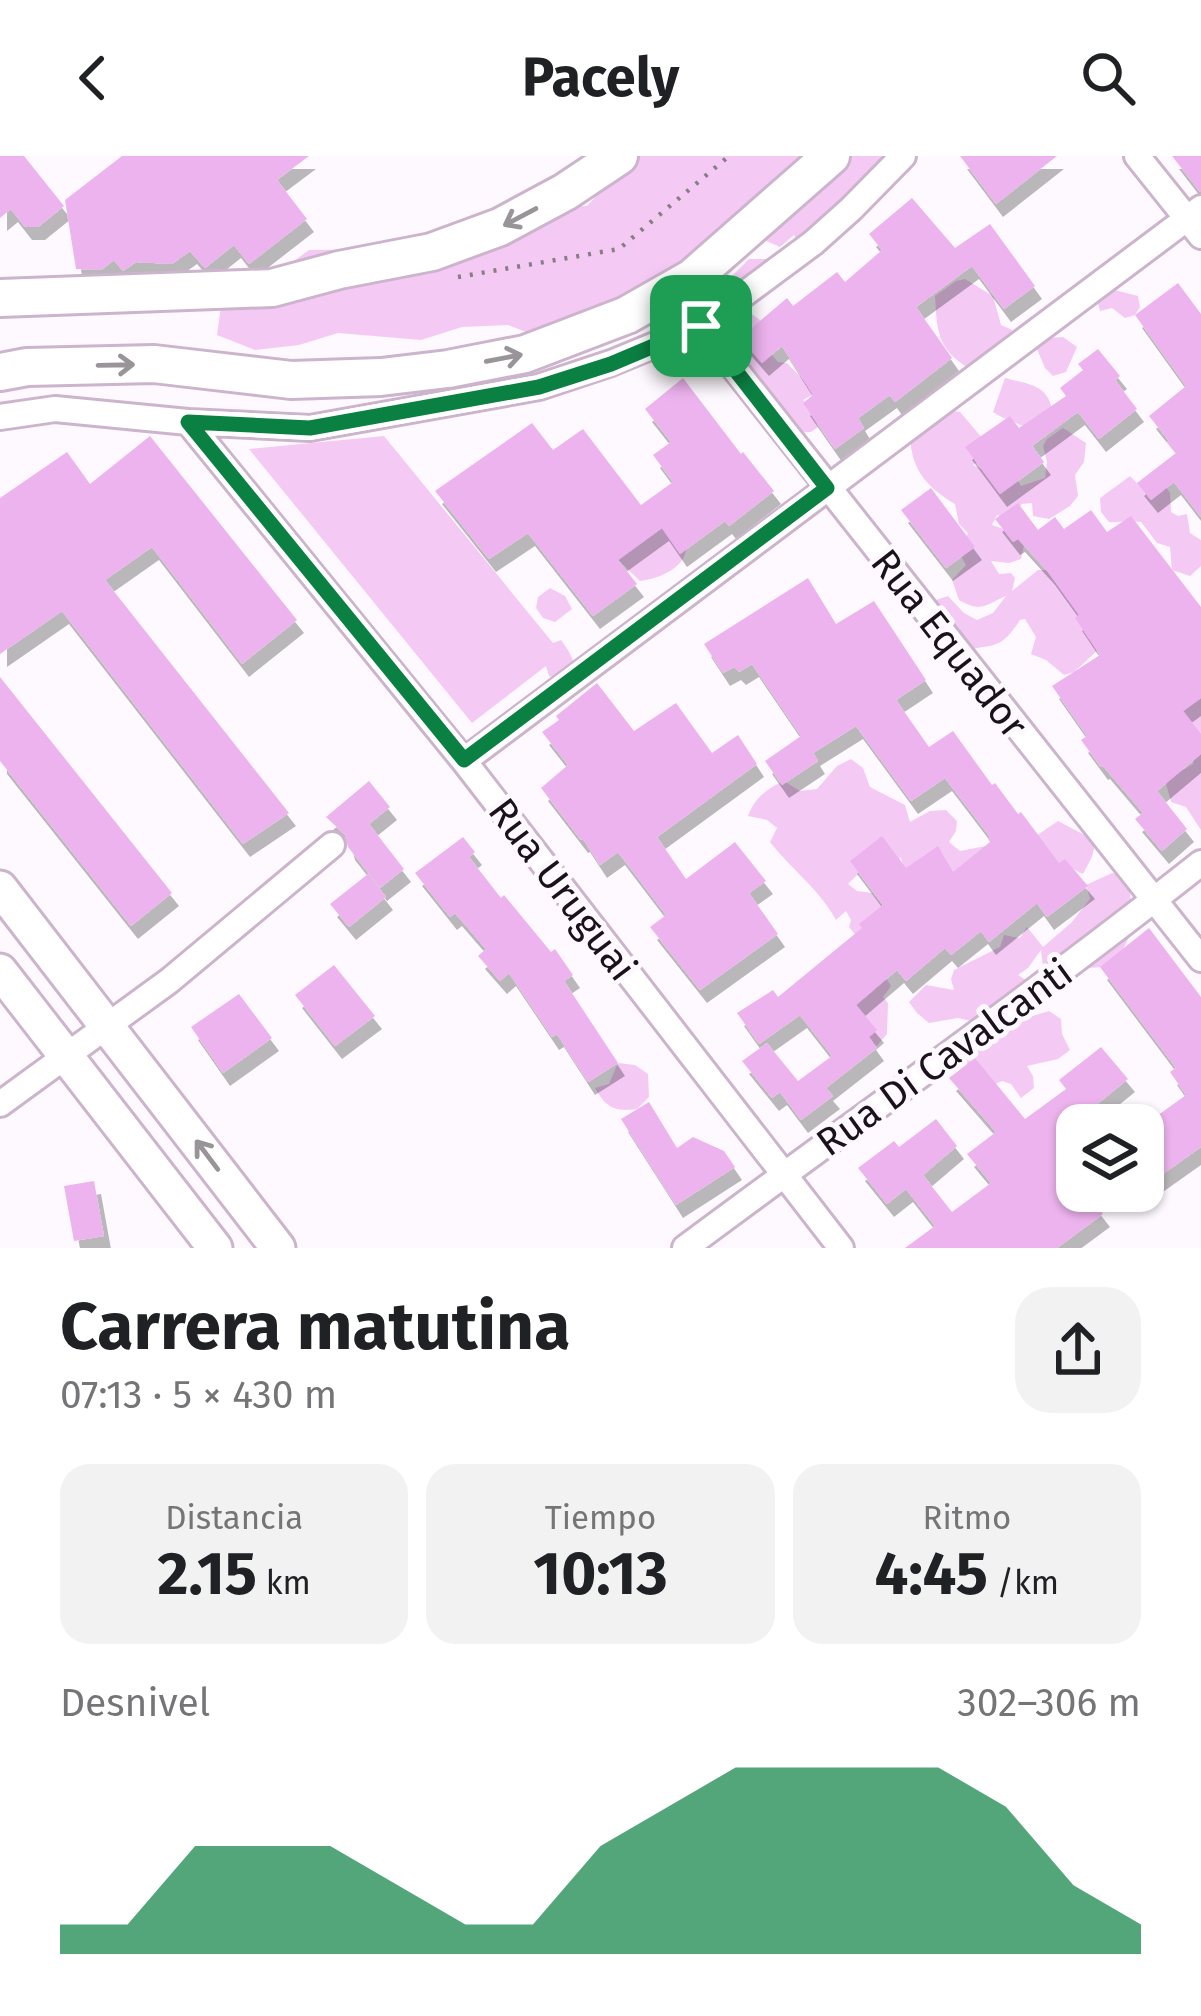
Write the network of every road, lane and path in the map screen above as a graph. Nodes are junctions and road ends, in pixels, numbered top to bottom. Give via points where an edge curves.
1 (620, 156) edge
2 (831, 156) edge
3 (903, 156) edge
4 (1137, 156) edge
5 (1196, 221) edge
6 (0, 298) edge
7 (701, 326) junction
8 (0, 372) edge
9 (0, 417) edge
10 (188, 422) junction
11 (827, 488) junction
12 (464, 760) junction
13 (332, 845) dead end
14 (1201, 863) edge
15 (0, 888) edge
16 (1154, 901) junction
17 (1201, 959) edge
18 (0, 971) edge
19 (108, 1025) junction
20 (68, 1056) junction
21 (0, 1104) edge
22 (783, 1175) junction
23 (215, 1248) edge
24 (278, 1248) edge
25 (685, 1248) edge
26 (841, 1248) edge

1 -> 6 main road via 500,227 432,252 272,288
8 -> 2 main road via 154,364 291,380 381,377 525,354 627,315 692,278
3 - 7 street via 813,244
4 - 5 street
5 - 11 street
7 - 10 street via 539,387 310,428
7 - 11 street, Rua Equador
9 - 10 street via 55,409
10 - 12 street, Rua Uruguai
11 - 12 street
11 - 16 street, Rua Equador
12 - 22 street, Rua Uruguai
13 - 19 street
14 - 16 street, Rua Di Cavalcanti
15 - 19 main road
16 - 17 street, Rua Equador
16 - 22 street, Rua Di Cavalcanti
18 - 20 main road
19 - 20 street
24 -> 19 main road
20 - 21 street
20 - 23 main road
22 - 25 street, Rua Di Cavalcanti
22 - 26 street, Rua Uruguai

